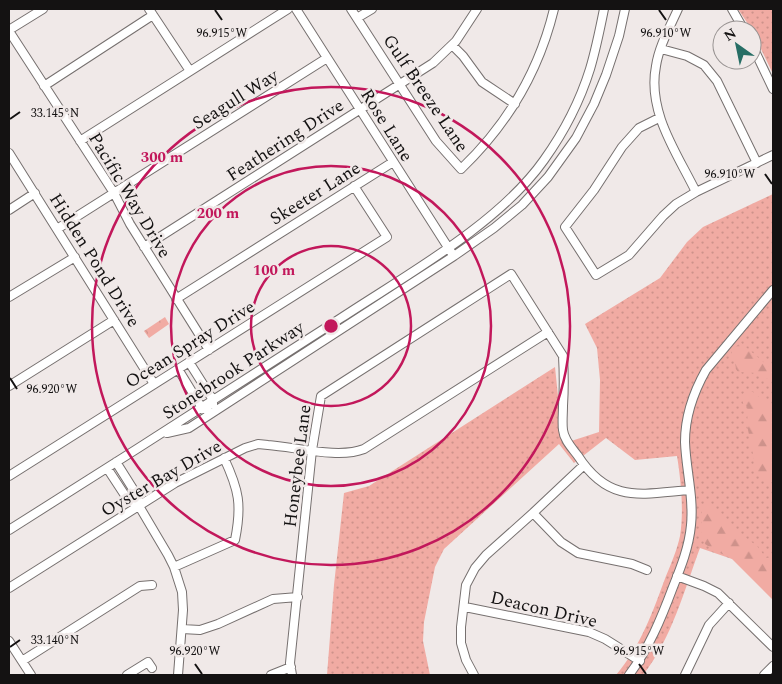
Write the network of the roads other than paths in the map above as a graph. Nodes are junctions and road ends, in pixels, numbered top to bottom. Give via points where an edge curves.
1 (44, 9) edge
2 (288, 9) edge
3 (296, 9) edge
4 (352, 9) edge
5 (372, 9) edge
6 (477, 9) edge
7 (554, 9) edge
8 (604, 9) edge
9 (625, 9) edge
10 (678, 9) edge
11 (732, 9) edge
12 (151, 12) edge
13 (358, 18) junction
14 (738, 20) edge
15 (9, 30) edge
16 (452, 45) junction
17 (661, 49) junction
18 (328, 58) junction
19 (762, 66) edge
20 (190, 71) junction
21 (400, 85) junction
22 (44, 86) junction
23 (773, 89) edge
24 (515, 104) junction
25 (360, 110) junction
26 (659, 118) junction
27 (80, 141) junction
28 (9, 153) edge
29 (773, 155) edge
30 (393, 162) junction
31 (757, 163) junction
32 (354, 186) junction
33 (696, 192) junction
34 (35, 193) junction
35 (114, 193) junction
36 (9, 210) edge
37 (57, 230) junction
38 (144, 247) junction
39 (448, 248) junction
40 (454, 256) junction
41 (75, 257) junction
42 (773, 290) edge
43 (9, 297) edge
44 (176, 299) junction
45 (114, 320) junction
46 (548, 332) junction
47 (208, 350) junction
48 (189, 362) junction
49 (178, 370) junction
50 (154, 384) junction
51 (9, 386) edge
52 (213, 400) junction
53 (202, 408) junction
54 (213, 412) junction
55 (160, 435) junction
56 (312, 450) junction
57 (224, 458) junction
58 (116, 462) junction
59 (584, 465) junction
60 (107, 468) junction
61 (9, 476) edge
62 (690, 490) junction
63 (138, 506) junction
64 (533, 513) junction
65 (9, 530) edge
66 (174, 567) junction
67 (647, 570) dead end
68 (677, 576) junction
69 (152, 586) dead end
70 (9, 588) edge
71 (298, 597) junction
72 (729, 603) junction
73 (465, 607) junction
74 (182, 629) junction
75 (9, 641) edge
76 (773, 647) edge
77 (22, 661) junction
78 (640, 661) junction
79 (773, 666) edge
80 (152, 668) dead end
81 (292, 671) edge
82 (31, 675) edge
83 (127, 675) edge
84 (178, 675) edge
85 (271, 675) edge
86 (474, 675) edge
87 (629, 675) edge
88 (686, 675) edge
89 (764, 675) edge

1 - 15 street
2 - 20 street
3 - 18 street, Rose Lane
4 - 13 street, Gulf Breeze Lane
5 - 13 street
6 - 16 street, Feathering Drive
7 - 24 street via 538,58
8 - 39 street, Stonebrook Parkway via 590,70 565,129 509,200
9 - 40 street, Stonebrook Parkway via 603,82 576,138 522,205
10 - 17 street
11 - 14 street
12 - 20 street
12 - 22 street
13 - 21 street, Gulf Breeze Lane
15 - 22 street, Pacific Way Drive
16 - 21 street, Feathering Drive via 433,63
16 - 24 street via 482,82
17 - 26 street via 653,91
17 - 31 street via 704,65 717,81
18 - 25 street, Rose Lane
18 - 35 street, Seagull Way
19 - 23 street
20 - 27 street
21 - 24 street, Gulf Breeze Lane via 436,140 461,169 494,134
21 - 25 street, Feathering Drive
22 - 27 street, Pacific Way Drive
25 - 30 street, Rose Lane
25 - 38 street, Feathering Drive
26 - 33 street
26 - 33 street via 639,128 622,146 565,227 596,275 629,255 663,216
27 - 35 street, Pacific Way Drive
28 - 34 street, Hidden Pond Drive
29 - 31 street
30 - 32 street, Skeeter Lane
30 - 39 street, Rose Lane
31 - 33 street
32 - 44 street, Skeeter Lane
32 - 47 street, Ocean Spray Drive via 387,238
34 - 36 street
34 - 37 street, Hidden Pond Drive
35 - 37 street, Seagull Way
35 - 38 street, Pacific Way Drive
37 - 41 street, Hidden Pond Drive
38 - 44 street, Pacific Way Drive
39 - 40 street, Rose Lane
39 - 52 street, Stonebrook Parkway
40 - 54 street, Stonebrook Parkway
41 - 43 street
41 - 45 street, Hidden Pond Drive
42 - 62 street via 697,385 686,422
44 - 47 street, Pacific Way Drive
45 - 50 street, Hidden Pond Drive
45 - 51 street
46 - 56 street, Oyster Bay Drive via 364,449 349,454
46 - 56 street, Honeybee Lane via 511,274 321,396
46 - 59 street via 563,356 563,430
47 - 48 street, Ocean Spray Drive
48 - 49 street, Ocean Spray Drive
48 - 52 street
49 - 50 street, Ocean Spray Drive
49 - 53 street
50 - 61 street, Ocean Spray Drive
52 - 53 street, Stonebrook Parkway
52 - 54 street
53 - 54 street
53 - 55 street, Stonebrook Parkway
54 - 55 street, Stonebrook Parkway via 189,428
55 - 58 street, Stonebrook Parkway
56 - 57 street, Oyster Bay Drive via 258,444
56 - 71 street, Honeybee Lane
57 - 63 street, Oyster Bay Drive
57 - 66 street via 237,489 235,540
58 - 60 street, Stonebrook Parkway
58 - 63 street via 138,497
59 - 62 street via 607,486 632,494
59 - 64 street
60 - 63 street via 128,500
60 - 65 street, Stonebrook Parkway
62 - 68 street via 691,526
63 - 66 street
63 - 70 street, Oyster Bay Drive
64 - 67 street via 561,542 578,553
64 - 73 street via 475,568 466,585
66 - 74 street via 182,592
68 - 72 street via 709,588
68 - 78 street via 654,636
69 - 77 street via 140,586
71 - 74 street via 273,599 200,630
71 - 81 street, Honeybee Lane
72 - 76 street
72 - 88 street via 709,626
73 - 78 street, Deacon Drive via 589,632
73 - 86 street via 461,643
74 - 84 street
75 - 77 street
77 - 82 street
78 - 87 street
79 - 89 street
80 - 83 street via 148,662
81 - 85 street

